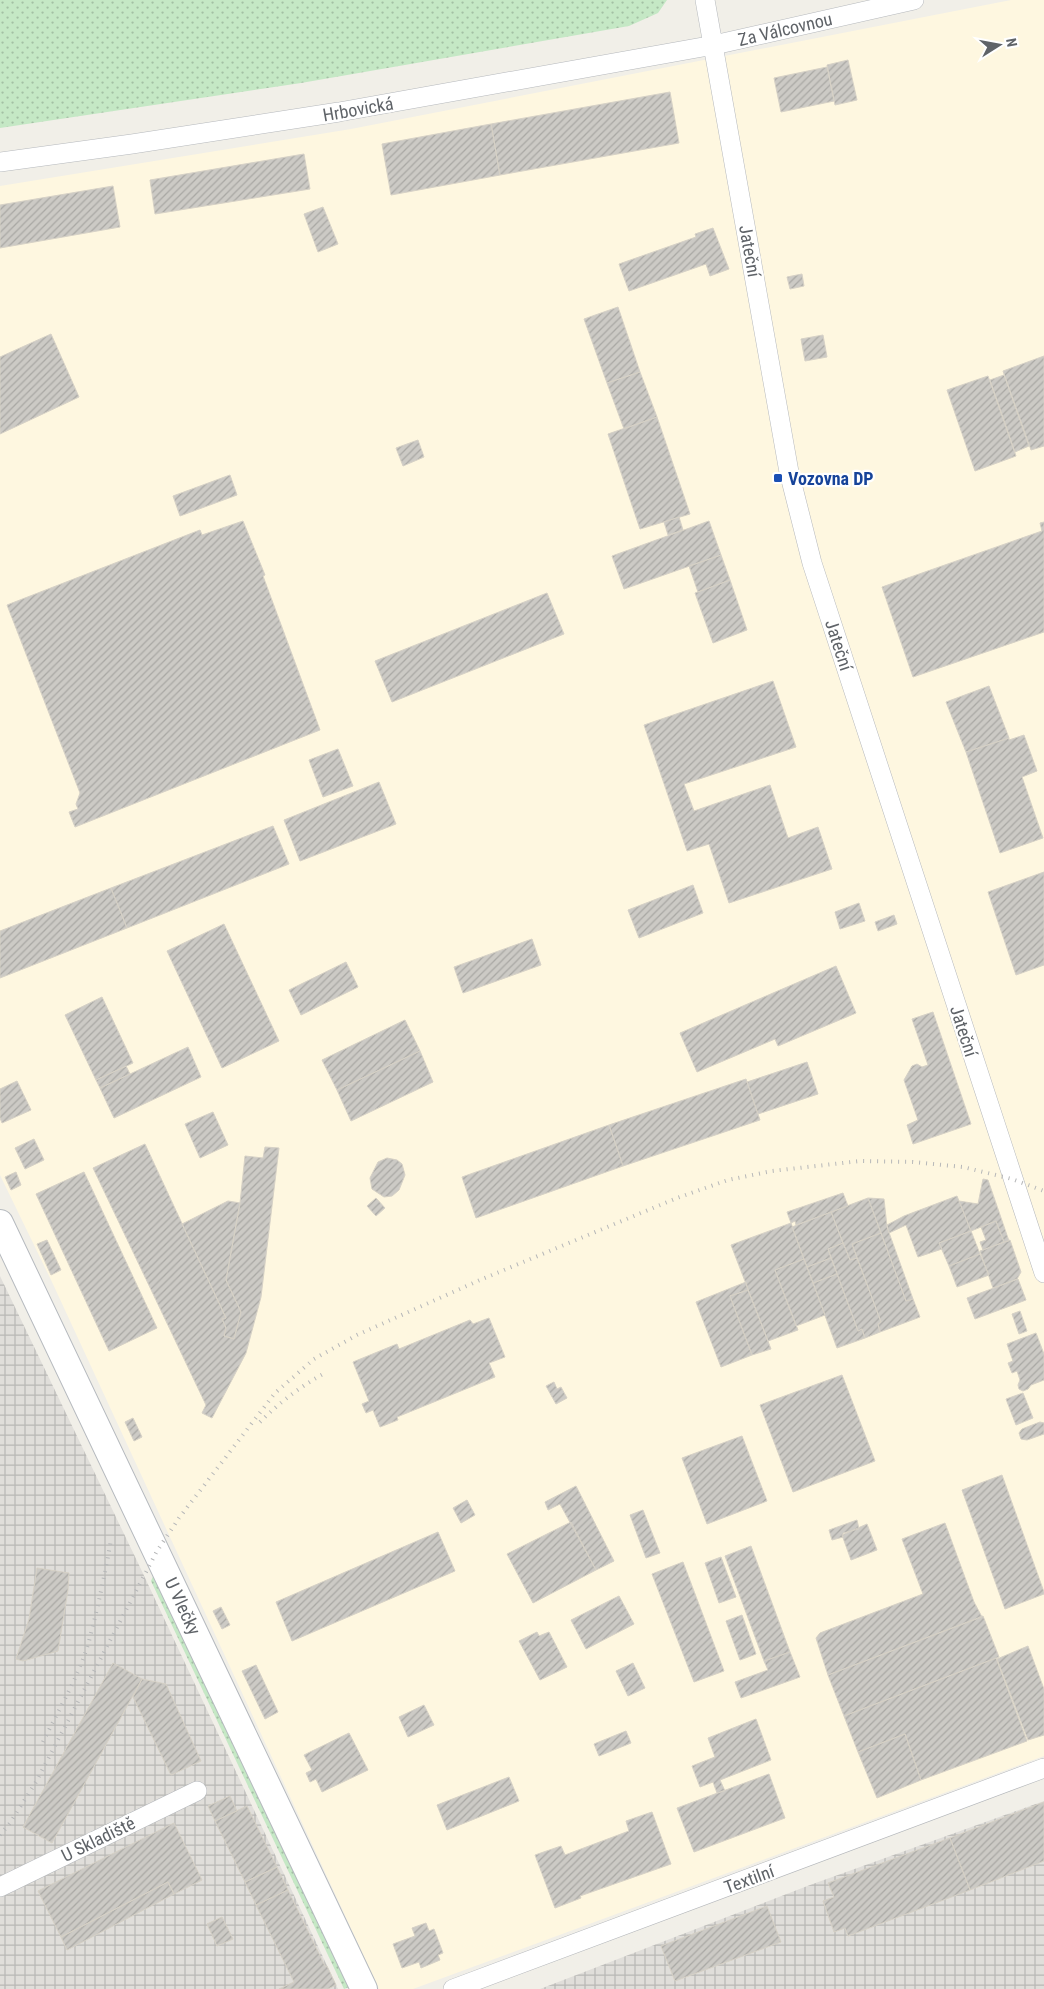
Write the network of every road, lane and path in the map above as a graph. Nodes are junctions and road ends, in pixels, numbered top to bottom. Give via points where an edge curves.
1 (706, 0) edge
2 (914, 0) edge
3 (714, 45) junction
4 (0, 162) edge
5 (0, 1223) edge
6 (1044, 1272) edge
7 (1044, 1768) edge
8 (197, 1791) dead end
9 (0, 1887) edge
10 (364, 1989) edge
11 (454, 1989) edge

1 - 3 street, Jateční
2 - 3 street, Za Válcovnou
3 - 4 street, Hrbovická via 338,112
3 - 6 street, Jateční via 787,463 812,563
5 - 10 street, U Vlečky
7 - 11 street, Textilní
8 - 9 street, U Skladiště

